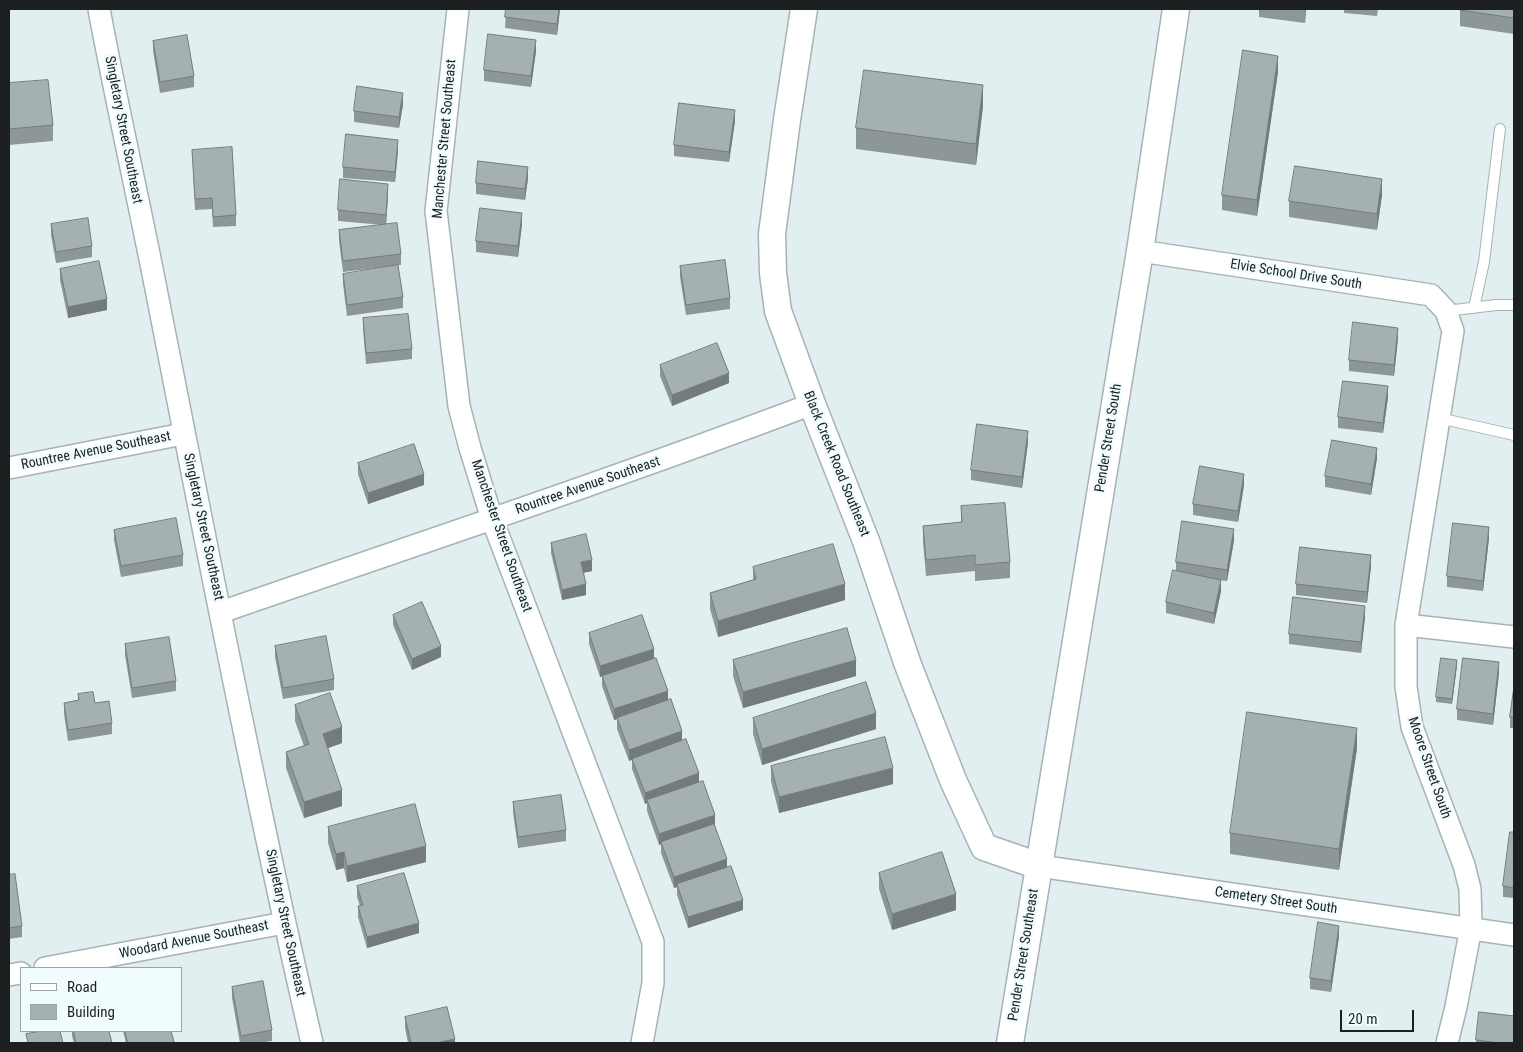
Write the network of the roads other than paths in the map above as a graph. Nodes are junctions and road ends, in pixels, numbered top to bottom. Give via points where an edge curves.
1 (99, 9) edge
2 (458, 9) edge
3 (804, 9) edge
4 (1176, 9) edge
5 (1500, 129) dead end
6 (1140, 252) junction
7 (1514, 305) edge
8 (1474, 308) junction
9 (1446, 311) junction
10 (812, 404) junction
11 (1438, 418) junction
12 (183, 434) junction
13 (1514, 435) edge
14 (9, 468) edge
15 (492, 519) junction
16 (221, 612) junction
17 (1406, 625) junction
18 (1514, 637) edge
19 (1039, 866) junction
20 (284, 923) junction
21 (1471, 927) junction
22 (1514, 935) edge
23 (50, 967) edge
24 (312, 1043) edge
25 (642, 1043) edge
26 (1010, 1043) edge
27 (1447, 1043) edge

1 - 12 street, Singletary Street Southeast
2 - 15 street, Manchester Street Southeast via 436,211 460,406
3 - 10 street, Black Creek Road Southeast via 772,234 778,311
4 - 6 street, Pender Street South
5 - 8 lane via 1484,262
6 - 9 street, Elvie School Drive South via 1431,295
6 - 19 street, Pender Street South
7 - 8 lane
8 - 9 lane
9 - 11 street, Moore Street South via 1452,331
10 - 15 street, Rountree Avenue Southeast
10 - 19 street, Black Creek Road Southeast via 866,541 908,665 953,780 984,847
11 - 13 lane
11 - 17 street, Moore Street South
12 - 14 street, Rountree Avenue Southeast
12 - 16 street, Singletary Street Southeast
15 - 16 street, Rountree Avenue Southeast
15 - 25 street, Manchester Street Southeast via 653,942 653,983
16 - 20 street, Singletary Street Southeast
17 - 18 street
17 - 21 street, Moore Street South via 1406,687 1412,727 1464,865 1470,889
19 - 21 street, Cemetery Street South
19 - 26 street, Pender Street Southeast
20 - 23 street, Woodard Avenue Southeast
20 - 24 street, Singletary Street Southeast
21 - 22 street, Cemetery Street South
21 - 27 street, Moore Street South

